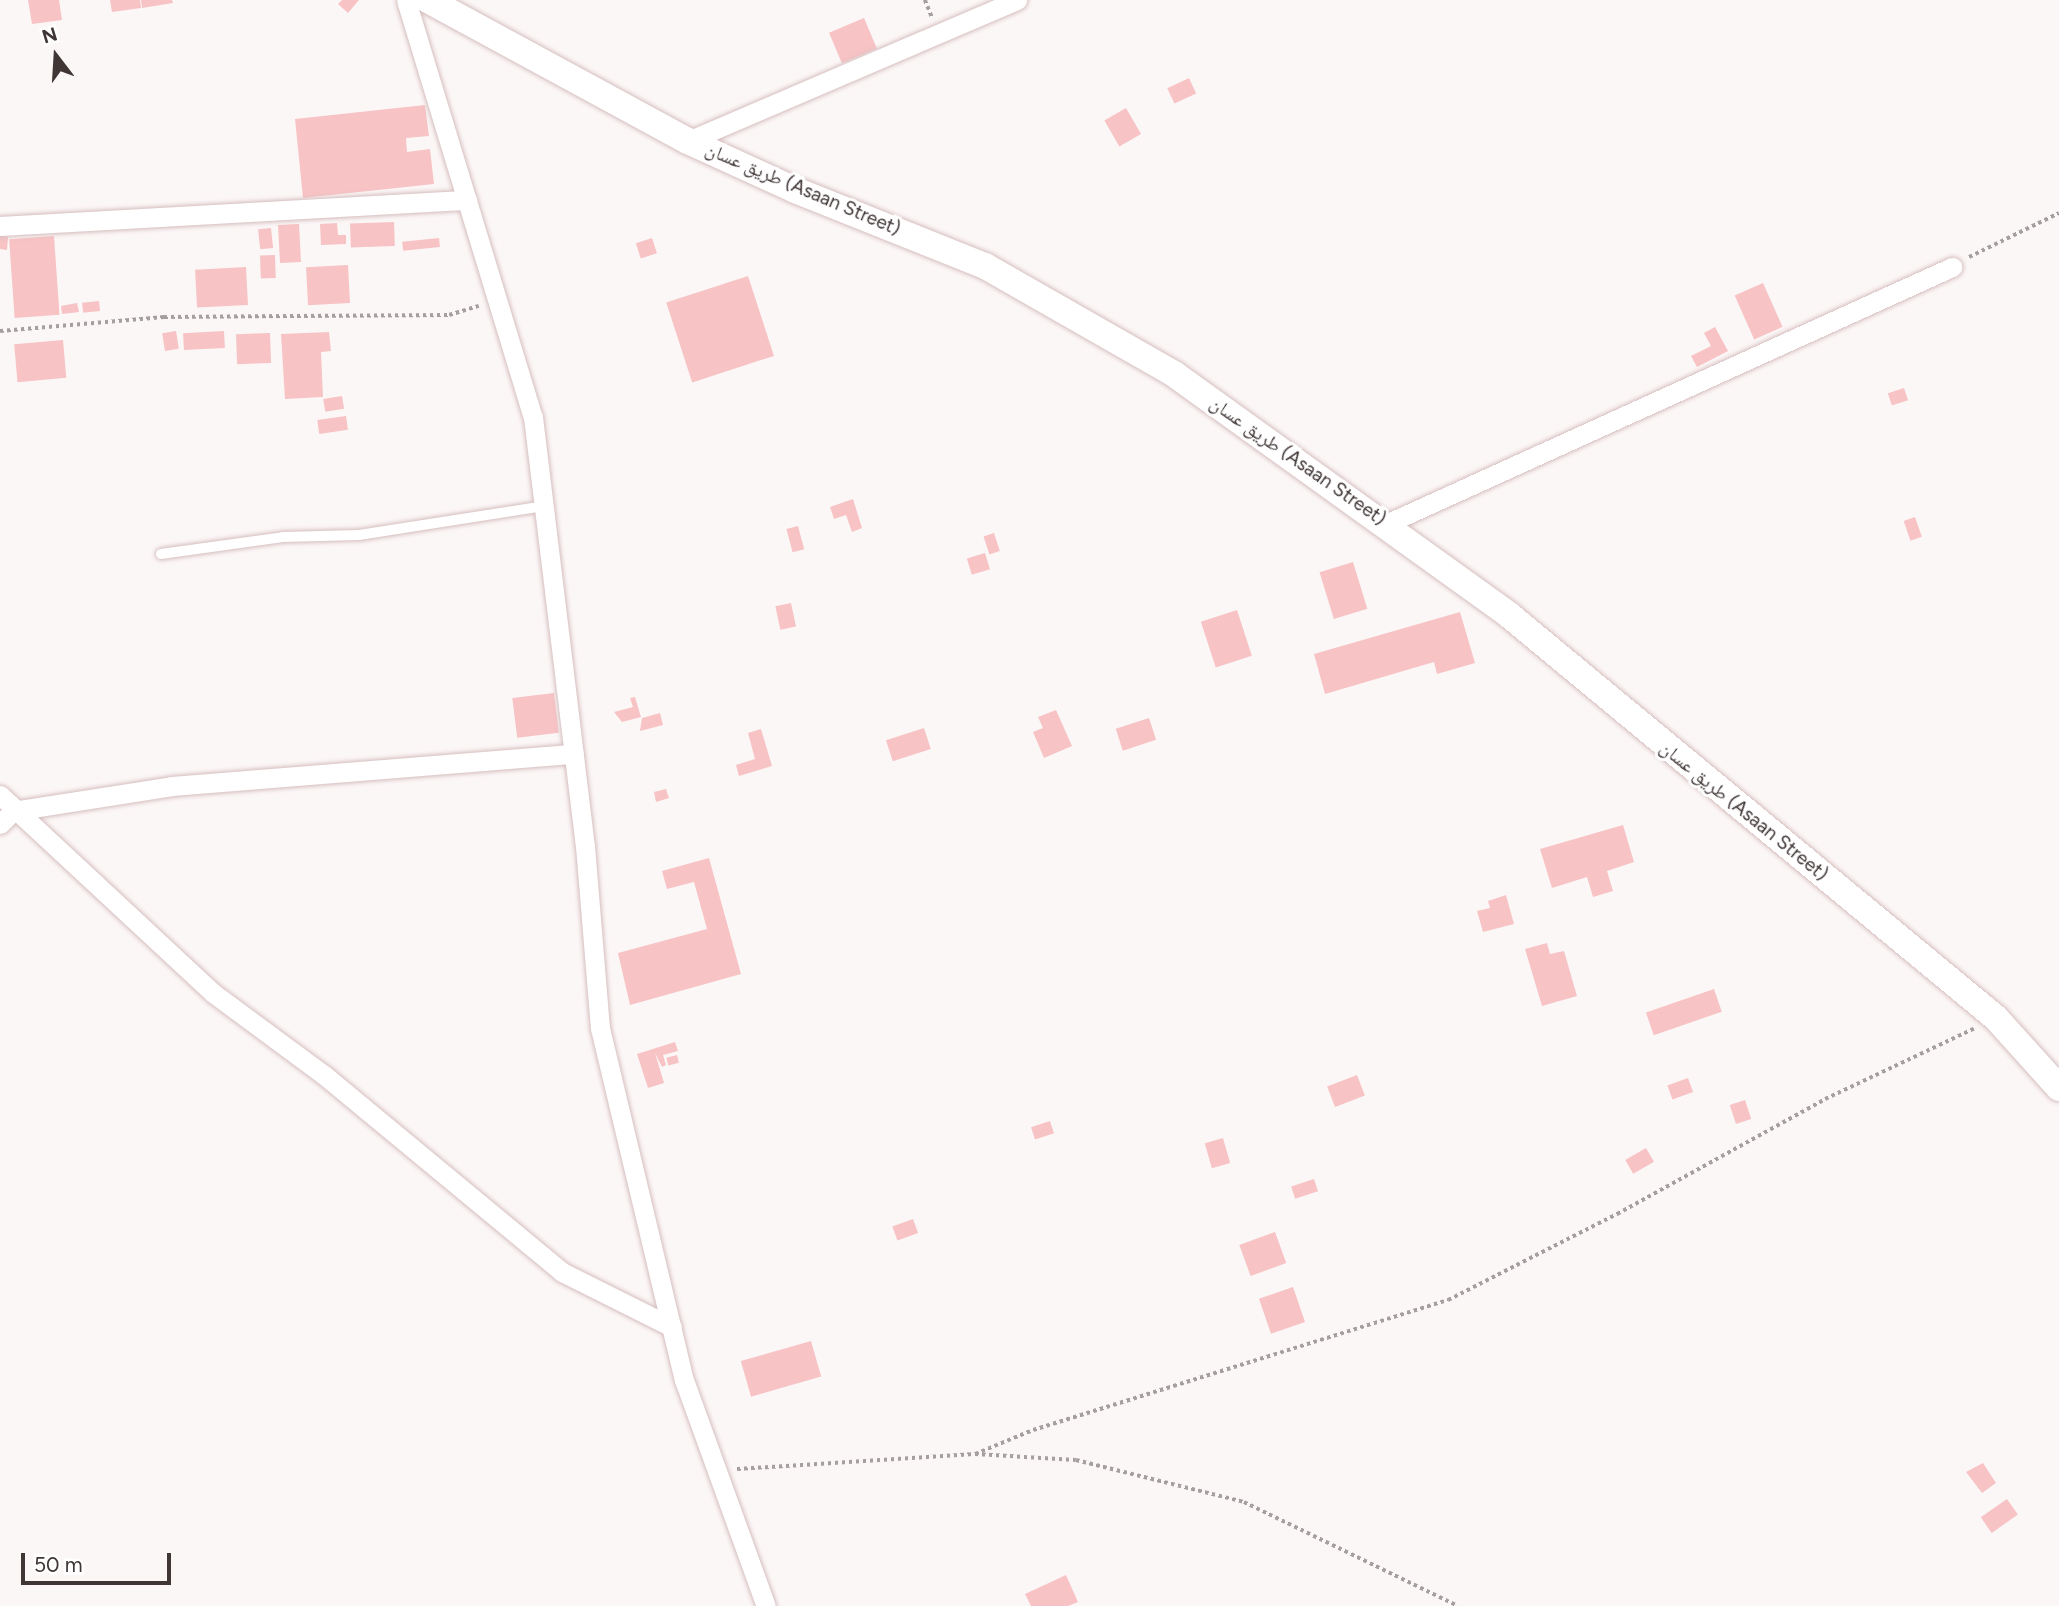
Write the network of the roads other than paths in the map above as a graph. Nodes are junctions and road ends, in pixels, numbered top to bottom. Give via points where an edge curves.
1 (406, 0) edge
2 (428, 0) edge
3 (1017, 0) edge
4 (688, 141) junction
5 (467, 200) junction
6 (0, 226) edge
7 (1952, 267) road end
8 (544, 506) junction
9 (1386, 524) junction
10 (161, 554) dead end
11 (574, 754) junction
12 (0, 795) edge
13 (7, 818) edge
14 (2059, 1088) edge
15 (671, 1327) junction
16 (766, 1606) edge

1 - 5 street
2 - 4 street, طريق عسان (Asaan Street)
3 - 4 street
4 - 9 street, طريق عسان (Asaan Street) via 795,190 985,265 1060,305 1174,374
5 - 6 street
5 - 8 street via 533,417
7 - 9 street
8 - 10 lane via 359,535 283,537
8 - 11 street
9 - 14 street, طريق عسان (Asaan Street) via 1520,624 1996,1018
11 - 13 street via 172,786
11 - 15 street via 600,1028
12 - 13 street
13 - 15 street via 212,993 324,1075 562,1272
15 - 16 street via 684,1380

